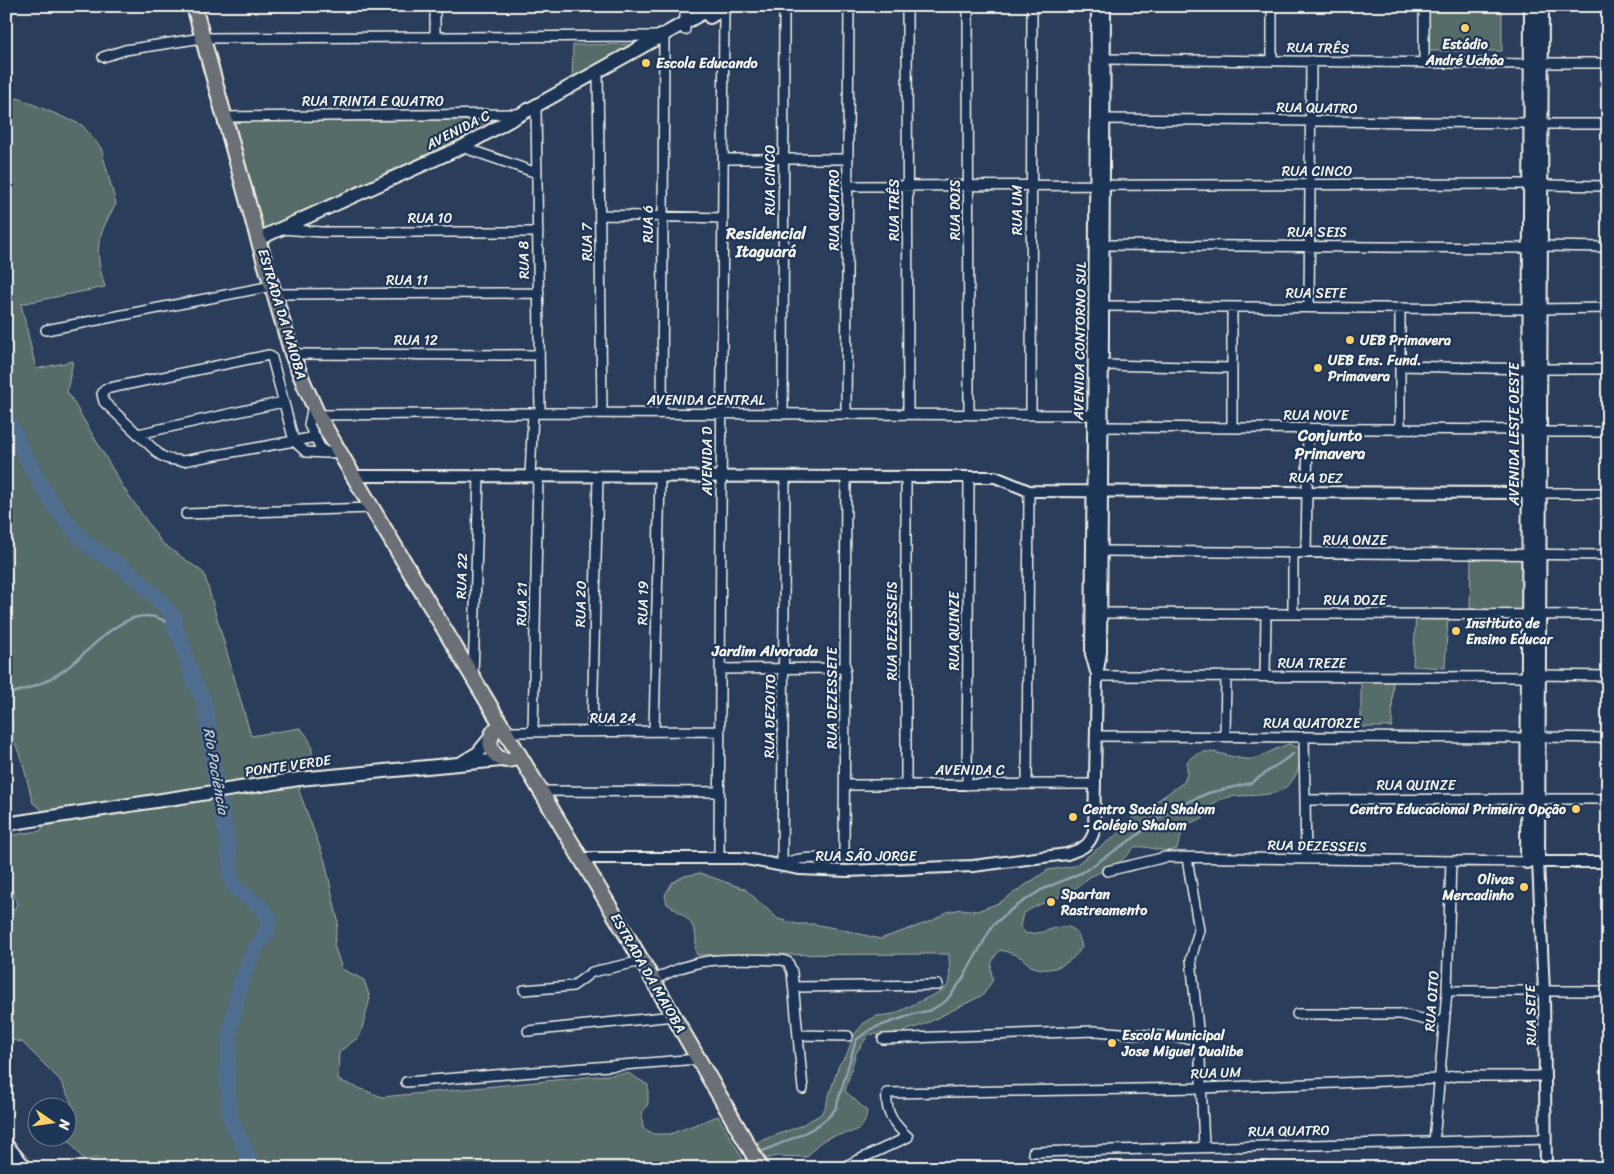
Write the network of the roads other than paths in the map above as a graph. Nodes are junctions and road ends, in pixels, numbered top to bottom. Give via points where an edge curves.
1 (194, 6) edge
2 (435, 6) edge
3 (685, 6) edge
4 (784, 6) edge
5 (849, 6) edge
6 (907, 6) edge
7 (968, 6) edge
8 (1032, 6) edge
9 (1097, 6) edge
10 (1105, 6) edge
11 (1272, 6) edge
12 (1424, 6) edge
13 (1531, 6) edge
14 (1542, 6) edge
15 (723, 7) edge
16 (685, 27) junction
17 (664, 36) junction
18 (435, 37) junction
19 (202, 38) junction
20 (103, 57) dead end
21 (1105, 59) junction
22 (1272, 61) junction
23 (1312, 61) junction
24 (1424, 62) junction
25 (1536, 63) junction
26 (1608, 63) edge
27 (598, 72) junction
28 (536, 106) junction
29 (521, 114) junction
30 (226, 117) junction
31 (1105, 120) junction
32 (1311, 121) junction
33 (1536, 124) junction
34 (1608, 124) edge
35 (462, 147) junction
36 (723, 159) junction
37 (784, 159) junction
38 (848, 159) junction
39 (537, 173) junction
40 (1310, 185) junction
41 (1535, 185) junction
42 (848, 186) junction
43 (908, 186) junction
44 (969, 186) junction
45 (1031, 186) junction
46 (1100, 186) junction
47 (1608, 186) edge
48 (600, 214) junction
49 (662, 216) junction
50 (306, 217) junction
51 (723, 218) junction
52 (279, 229) junction
53 (322, 232) junction
54 (538, 232) junction
55 (258, 239) junction
56 (1104, 244) junction
57 (1309, 246) junction
58 (1535, 247) junction
59 (1608, 247) edge
60 (274, 290) junction
61 (539, 293) junction
62 (1104, 306) junction
63 (1232, 307) junction
64 (1309, 307) junction
65 (1400, 308) junction
66 (1608, 308) edge
67 (1535, 309) junction
68 (46, 330) dead end
69 (292, 354) junction
70 (540, 355) junction
71 (1103, 364) junction
72 (1400, 366) junction
73 (1232, 368) junction
74 (1535, 369) junction
75 (1608, 370) edge
76 (283, 402) junction
77 (316, 409) junction
78 (536, 413) junction
79 (602, 413) junction
80 (662, 413) junction
81 (722, 414) junction
82 (782, 414) junction
83 (846, 414) junction
84 (908, 414) junction
85 (969, 414) junction
86 (1031, 415) junction
87 (1093, 415) junction
88 (1103, 428) junction
89 (1232, 428) junction
90 (1308, 429) junction
91 (1400, 430) junction
92 (1534, 431) junction
93 (1608, 432) edge
94 (138, 434) junction
95 (316, 437) junction
96 (294, 441) junction
97 (340, 452) junction
98 (325, 453) junction
99 (354, 476) junction
100 (479, 476) junction
101 (534, 476) junction
102 (598, 476) junction
103 (660, 476) junction
104 (721, 476) junction
105 (785, 477) junction
106 (846, 477) junction
107 (906, 477) junction
108 (969, 477) junction
109 (1097, 490) junction
110 (1029, 491) junction
111 (1308, 492) junction
112 (1534, 493) junction
113 (1608, 493) edge
114 (372, 508) junction
115 (186, 514) dead end
116 (1102, 551) junction
117 (1293, 553) junction
118 (1306, 553) junction
119 (1534, 555) junction
120 (1608, 555) edge
121 (1102, 613) junction
122 (1266, 613) junction
123 (1293, 614) junction
124 (1534, 614) junction
125 (1608, 615) edge
126 (784, 668) junction
127 (846, 668) junction
128 (720, 669) junction
129 (473, 676) junction
130 (1097, 676) junction
131 (1226, 676) junction
132 (1266, 676) junction
133 (1534, 676) junction
134 (1608, 676) edge
135 (654, 731) junction
136 (719, 731) junction
137 (533, 732) junction
138 (592, 732) junction
139 (498, 733) junction
140 (1096, 736) junction
141 (1225, 736) junction
142 (1304, 737) junction
143 (1533, 738) junction
144 (1608, 738) edge
145 (509, 758) junction
146 (456, 765) junction
147 (1027, 784) junction
148 (1095, 784) junction
149 (537, 785) junction
150 (906, 785) junction
151 (967, 785) junction
152 (846, 786) junction
153 (719, 792) junction
154 (1533, 799) junction
155 (1305, 800) junction
156 (1608, 800) edge
157 (6, 824) edge
158 (718, 857) junction
159 (580, 858) junction
160 (1187, 858) junction
161 (1306, 859) junction
162 (1451, 861) junction
163 (1533, 862) junction
164 (1608, 862) edge
165 (782, 866) junction
166 (1107, 871) dead end
167 (642, 960) junction
168 (653, 981) junction
169 (938, 985) dead end
170 (794, 987) junction
171 (524, 990) dead end
172 (1447, 991) junction
173 (1608, 991) edge
174 (1544, 992) junction
175 (1297, 1014) dead end
176 (674, 1016) junction
177 (1444, 1021) junction
178 (528, 1031) dead end
179 (799, 1035) junction
180 (848, 1036) dead end
181 (883, 1039) dead end
182 (1199, 1039) junction
183 (698, 1059) junction
184 (1545, 1076) junction
185 (1439, 1079) junction
186 (406, 1082) dead end
187 (1202, 1088) junction
188 (803, 1089) dead end
189 (1546, 1139) junction
190 (1434, 1142) junction
191 (6, 1143) edge
192 (1204, 1146) junction
193 (1033, 1152) dead end
194 (756, 1160) edge
195 (27, 1168) edge
196 (841, 1168) edge
197 (1546, 1168) edge

1 - 19 main road, ESTRADA DA MAIOBA
2 - 18 street
3 - 16 street
4 - 37 street, RUA CINCO
5 - 38 street, RUA QUATRO
6 - 43 street, RUA TRÊS
7 - 44 street, RUA DOIS
8 - 45 street, RUA UM
9 - 46 street, AVENIDA CONTORNO SUL
10 - 21 street, AVENIDA CONTORNO SUL
11 - 22 street
12 - 24 street
13 - 25 main road, AVENIDA LESTE OESTE
14 - 25 main road, AVENIDA LESTE OESTE
15 - 16 main road, AVENIDA C
15 - 36 street, AVENIDA D
16 - 17 main road, AVENIDA C
17 - 18 street
17 - 27 main road, AVENIDA C
17 - 49 street, RUA 6
18 - 19 street
19 - 20 street via 125,50
19 - 30 main road, ESTRADA DA MAIOBA
21 - 22 street, RUA TRÊS
21 - 31 street, AVENIDA CONTORNO SUL
22 - 23 street, RUA TRÊS
23 - 24 street, RUA TRÊS
23 - 32 street
24 - 25 street, RUA TRÊS
25 - 26 street, RUA TRÊS
25 - 33 main road, AVENIDA LESTE OESTE
27 - 28 main road, AVENIDA C
27 - 48 street, RUA 7
28 - 29 main road, AVENIDA C
28 - 39 street, RUA 8
29 - 30 street, RUA TRINTA E QUATRO
29 - 35 main road, AVENIDA C
30 - 55 main road, ESTRADA DA MAIOBA
31 - 32 street, RUA QUATRO
31 - 46 street, AVENIDA CONTORNO SUL
32 - 33 street, RUA QUATRO
32 - 40 street
33 - 34 street, RUA QUATRO
33 - 41 main road, AVENIDA LESTE OESTE
35 - 39 street
35 - 50 main road, AVENIDA C
36 - 37 street
36 - 51 street, AVENIDA D
37 - 38 street
37 - 82 street, RUA CINCO
38 - 42 street, RUA QUATRO
39 - 54 street, RUA 8
40 - 41 street, RUA CINCO
40 - 46 street, RUA CINCO
40 - 57 street
41 - 47 street, RUA CINCO
41 - 58 main road, AVENIDA LESTE OESTE
42 - 43 street, RUA CINCO
42 - 83 street, RUA QUATRO
43 - 44 street, RUA CINCO
43 - 84 street, RUA TRÊS
44 - 45 street, RUA CINCO
44 - 85 street, RUA DOIS
45 - 46 street, RUA CINCO
45 - 86 street, RUA UM
46 - 56 street, AVENIDA CONTORNO SUL
46 - 87 street, AVENIDA CONTORNO SUL
48 - 49 street
48 - 79 street, RUA 7
49 - 51 street
49 - 80 street, RUA 6
50 - 52 main road, AVENIDA C
50 - 53 street via 312,227
51 - 81 street, AVENIDA D
52 - 53 street, RUA 10
52 - 55 main road, AVENIDA C
53 - 54 street, RUA 10
54 - 61 street, RUA 8
55 - 60 main road, ESTRADA DA MAIOBA
56 - 57 street, RUA SEIS
56 - 62 street, AVENIDA CONTORNO SUL
57 - 58 street, RUA SEIS
57 - 64 street
58 - 59 street, RUA SEIS
58 - 67 main road, AVENIDA LESTE OESTE
60 - 61 street, RUA 11
60 - 68 street, RUA 11
60 - 69 main road, ESTRADA DA MAIOBA
61 - 70 street, RUA 8
62 - 63 street, RUA SETE
62 - 71 street, AVENIDA CONTORNO SUL
63 - 64 street, RUA SETE
63 - 73 street
64 - 65 street, RUA SETE
65 - 67 street, RUA SETE
65 - 72 street
66 - 67 street, RUA SETE
67 - 74 main road, AVENIDA LESTE OESTE
69 - 70 street, RUA 12
69 - 77 main road, ESTRADA DA MAIOBA
70 - 78 street, RUA 8
71 - 73 street
71 - 88 street, AVENIDA CONTORNO SUL
72 - 74 street
72 - 91 street
73 - 89 street
74 - 75 street
74 - 92 main road, AVENIDA LESTE OESTE
76 - 94 street
76 - 94 street via 269,356 105,389 102,394 104,402
76 - 96 street
77 - 78 street, AVENIDA CENTRAL
77 - 95 street via 309,422
77 - 97 main road, ESTRADA DA MAIOBA
78 - 79 street, AVENIDA CENTRAL
78 - 101 street, RUA 8
79 - 80 street, AVENIDA CENTRAL
80 - 81 street, AVENIDA CENTRAL
81 - 82 street, AVENIDA CENTRAL
81 - 104 street, AVENIDA D
82 - 83 street, AVENIDA CENTRAL
83 - 84 street, AVENIDA CENTRAL
84 - 85 street, AVENIDA CENTRAL
85 - 86 street, AVENIDA CENTRAL
86 - 87 street, AVENIDA CENTRAL
87 - 109 street, AVENIDA CONTORNO SUL
88 - 89 street, RUA NOVE
88 - 109 street, AVENIDA CONTORNO SUL
89 - 90 street, RUA NOVE
90 - 91 street, RUA NOVE
90 - 111 street
91 - 92 street, RUA NOVE
92 - 93 street, RUA NOVE
92 - 112 main road, AVENIDA LESTE OESTE
94 - 96 street via 160,455 183,461
95 - 96 street
95 - 98 street
96 - 98 street via 306,452
97 - 98 street
97 - 99 main road, ESTRADA DA MAIOBA
99 - 100 street
99 - 114 main road, ESTRADA DA MAIOBA
100 - 101 street
100 - 129 street, RUA 22
101 - 102 street
101 - 137 street, RUA 21
102 - 103 street
102 - 138 street, RUA 20
103 - 104 street
103 - 135 street, RUA 19
104 - 105 street
104 - 128 street, AVENIDA D
105 - 106 street
105 - 126 street, RUA DEZOITO
106 - 107 street
106 - 127 street, RUA DEZESSETE
107 - 108 street
107 - 150 street, RUA DEZESSEIS
108 - 110 street via 1002,478
108 - 151 street, RUA QUINZE
109 - 110 street
109 - 111 street, RUA DEZ
109 - 116 street, AVENIDA CONTORNO SUL
109 - 130 street, AVENIDA CONTORNO SUL via 1091,654
110 - 147 street
111 - 112 street, RUA DEZ
111 - 118 street
112 - 113 street, RUA DEZ
112 - 119 main road, AVENIDA LESTE OESTE
114 - 115 street
114 - 129 main road, ESTRADA DA MAIOBA
116 - 117 street, RUA ONZE
116 - 121 street, AVENIDA CONTORNO SUL
117 - 118 street, RUA ONZE
117 - 123 street
118 - 119 street, RUA ONZE
119 - 120 street, RUA ONZE
119 - 124 main road, AVENIDA LESTE OESTE
121 - 122 street, RUA DOZE
121 - 130 street, AVENIDA CONTORNO SUL
122 - 123 street, RUA DOZE
122 - 132 street
123 - 124 street, RUA DOZE
124 - 125 street, RUA DOZE
124 - 133 main road, AVENIDA LESTE OESTE
126 - 127 street
126 - 128 street
126 - 165 street, RUA DEZOITO
127 - 152 street, RUA DEZESSETE
128 - 136 street, AVENIDA D
129 - 139 main road, ESTRADA DA MAIOBA via 487,701
130 - 131 street, RUA TREZE
130 - 140 street, AVENIDA CONTORNO SUL
131 - 132 street, RUA TREZE
131 - 141 street
132 - 133 street, RUA TREZE
133 - 134 street, RUA TREZE
133 - 143 main road, AVENIDA LESTE OESTE
135 - 136 street, RUA 24
135 - 138 street, RUA 24
136 - 153 street, AVENIDA D
137 - 138 street, RUA 24
137 - 139 street, RUA 24
139 - 145 main road
139 - 145 main road via 492,751
139 - 146 main road, PONTE VERDE via 478,753
140 - 141 street, RUA QUATORZE
140 - 148 street, AVENIDA CONTORNO SUL
141 - 142 street, RUA QUATORZE
142 - 143 street, RUA QUATORZE
142 - 155 street
143 - 144 street, RUA QUATORZE
143 - 154 main road, AVENIDA LESTE OESTE
145 - 146 main road, PONTE VERDE
145 - 149 main road, ESTRADA DA MAIOBA
146 - 157 main road, PONTE VERDE via 299,779
147 - 148 street, AVENIDA C
147 - 151 street, AVENIDA C
148 - 165 street, RUA SÃO JORGE via 1094,831 1090,842 1067,854 911,870 828,870
149 - 153 street
149 - 159 main road, ESTRADA DA MAIOBA
150 - 151 street, AVENIDA C
150 - 152 street, AVENIDA C
152 - 165 street, RUA DEZESSETE via 844,852 841,856 800,857
153 - 158 street, AVENIDA D
154 - 155 street, RUA QUINZE
154 - 156 street, RUA QUINZE
154 - 163 main road, AVENIDA LESTE OESTE
155 - 161 street
158 - 159 street, RUA SÃO JORGE
158 - 165 street, RUA SÃO JORGE via 759,860
159 - 167 main road, ESTRADA DA MAIOBA
160 - 161 street, RUA DEZESSEIS
160 - 166 street, RUA DEZESSEIS via 1166,858
160 - 182 street via 1199,930 1191,959
161 - 162 street, RUA DEZESSEIS
162 - 163 street, RUA DEZESSEIS
162 - 172 street, RUA OITO
163 - 164 street
163 - 174 street, RUA SETE
167 - 168 main road, ESTRADA DA MAIOBA
167 - 171 street via 592,972 573,986
168 - 170 street via 670,971 701,961 726,958 782,960 790,965
168 - 176 main road, ESTRADA DA MAIOBA
169 - 170 street
170 - 179 street
172 - 174 street
172 - 177 street, RUA OITO
173 - 174 street
174 - 184 street, RUA SETE
175 - 177 street via 1401,1014
176 - 178 street
176 - 183 main road, ESTRADA DA MAIOBA
177 - 185 street, RUA OITO
179 - 180 street
179 - 188 street
181 - 182 street via 1121,1032
182 - 187 street
183 - 186 street
183 - 194 main road, ESTRADA DA MAIOBA
184 - 185 street, RUA UM via 1455,1076
184 - 189 street, RUA SETE
185 - 187 street, RUA UM
185 - 190 street, RUA OITO
187 - 192 street
187 - 196 street, RUA UM via 888,1094 887,1111 908,1137
189 - 190 street, RUA QUATRO
189 - 197 street, RUA SETE
190 - 192 street, RUA QUATRO
191 - 195 street
192 - 193 street, RUA QUATRO

